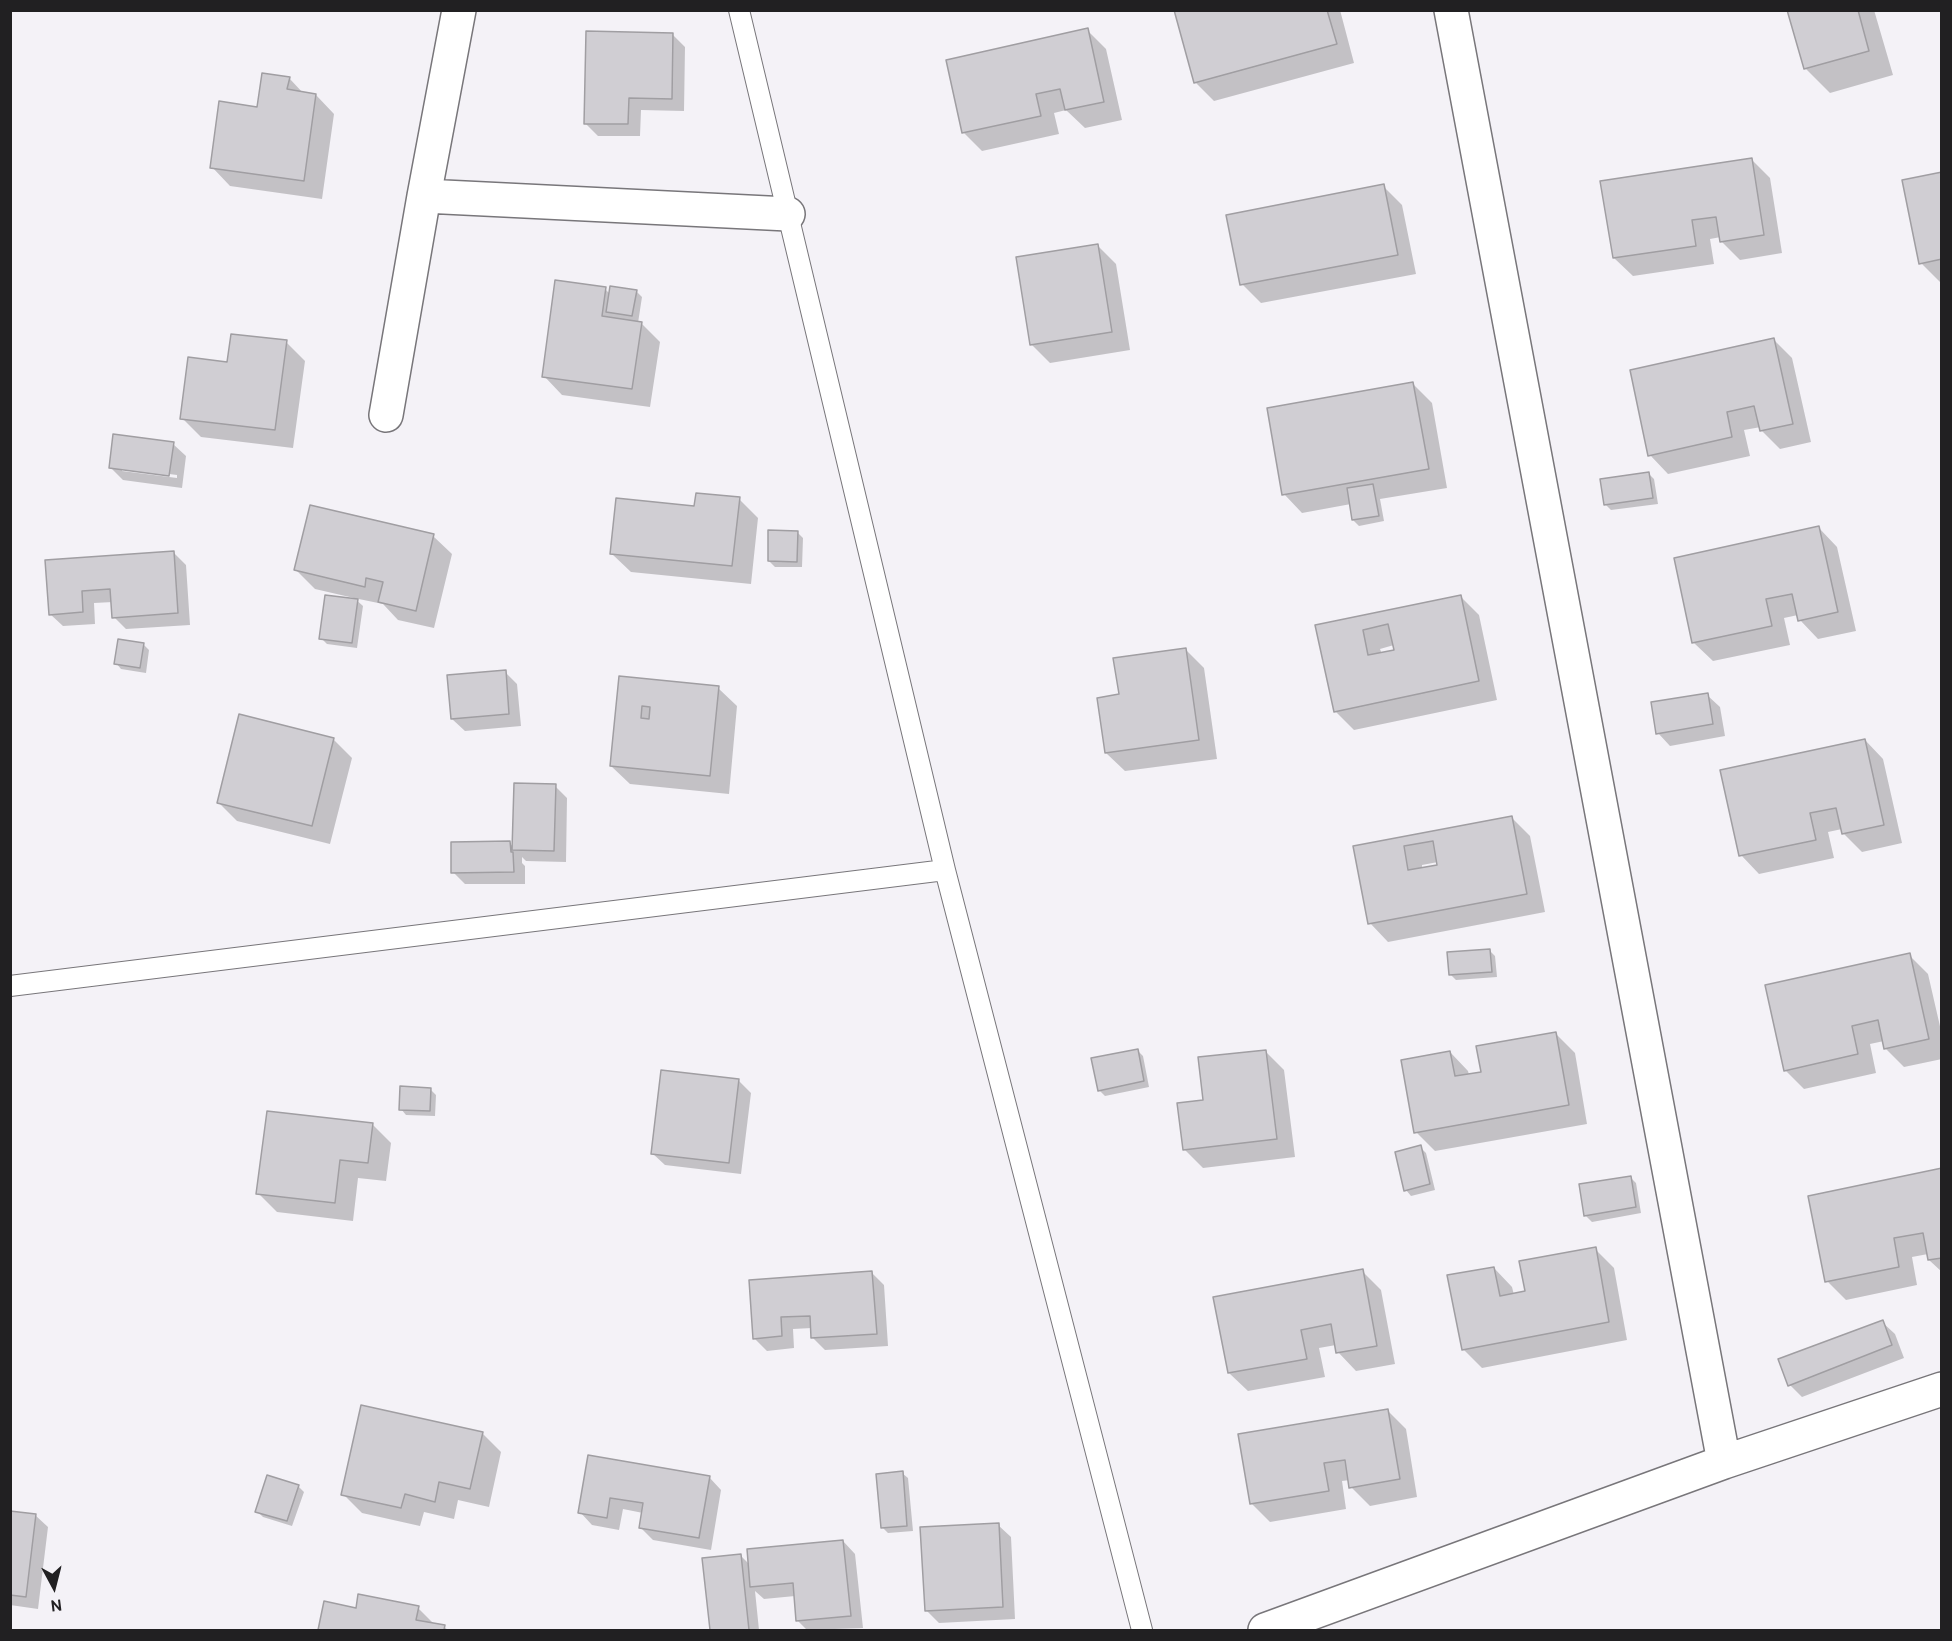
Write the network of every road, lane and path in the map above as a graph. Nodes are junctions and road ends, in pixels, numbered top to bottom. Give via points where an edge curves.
1 (459, 10) edge
2 (739, 10) edge
3 (1451, 10) edge
4 (424, 196) junction
5 (788, 214) junction
6 (386, 415) dead end
7 (945, 870) junction
8 (10, 986) edge
9 (1941, 1389) edge
10 (1724, 1462) junction
11 (1142, 1630) edge
12 (1265, 1630) edge

1 - 4 street
2 - 5 lane
3 - 10 street
4 - 5 street
4 - 6 street
5 - 7 lane
7 - 8 lane
7 - 11 lane
9 - 10 street
10 - 12 street

